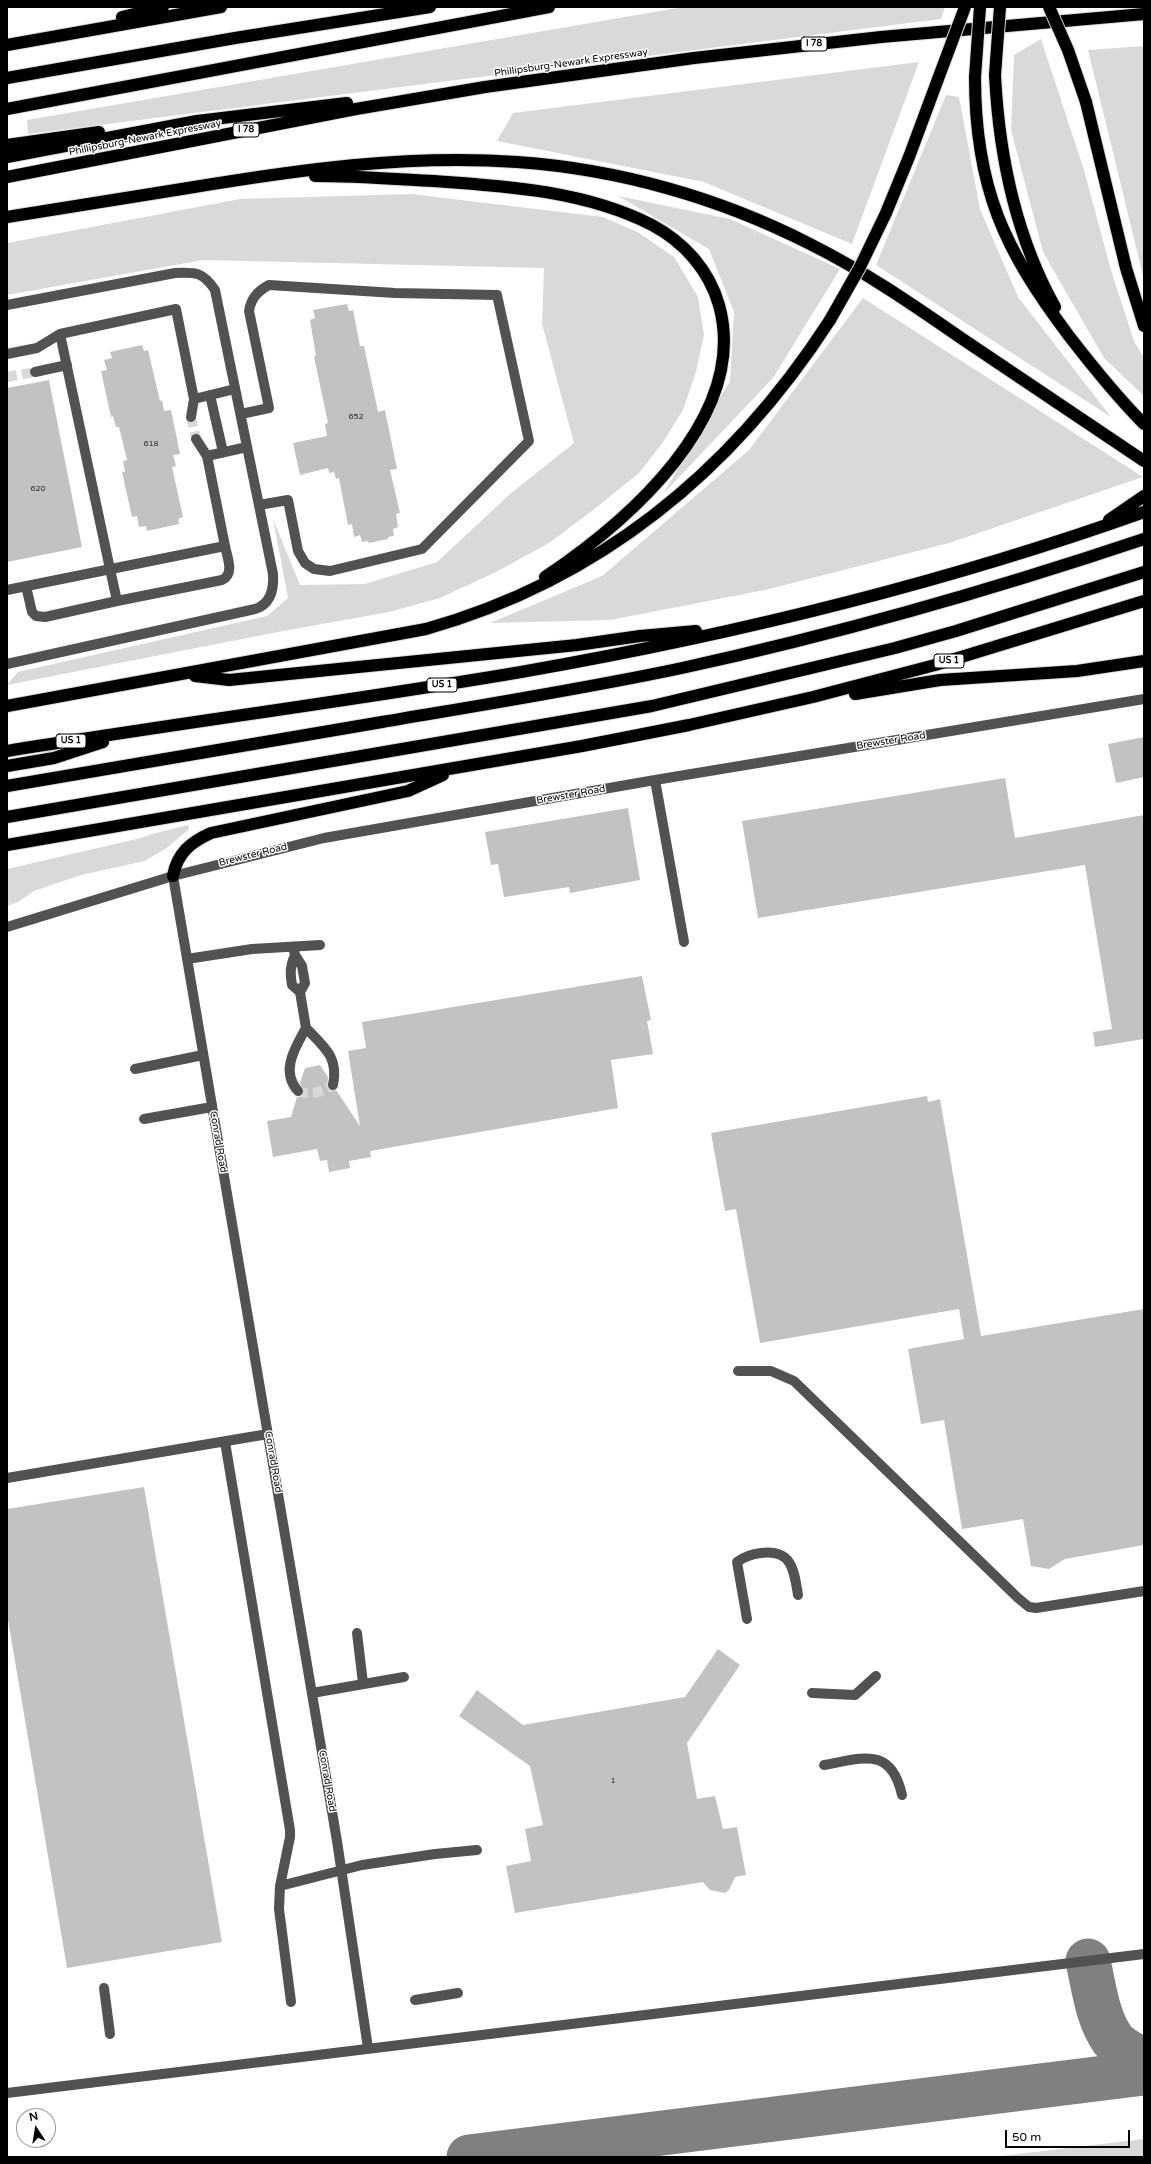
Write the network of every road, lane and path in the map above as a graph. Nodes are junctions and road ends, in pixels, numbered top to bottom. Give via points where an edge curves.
1 (163, 7) edge
2 (221, 7) edge
3 (430, 7) edge
4 (549, 7) edge
5 (964, 7) edge
6 (980, 7) edge
7 (1000, 7) edge
8 (1049, 7) edge
9 (1144, 14) edge
10 (7, 44) edge
11 (7, 78) edge
12 (485, 87) junction
13 (7, 109) edge
14 (197, 121) junction
15 (7, 145) edge
16 (7, 157) edge
17 (7, 177) edge
18 (246, 179) junction
19 (7, 217) edge
20 (7, 305) edge
21 (1144, 326) edge
22 (60, 334) junction
23 (7, 354) edge
24 (1088, 361) junction
25 (67, 365) junction
26 (35, 372) tunnel mouth
27 (235, 389) junction
28 (210, 395) junction
29 (194, 399) junction
30 (240, 414) junction
31 (191, 417) tunnel mouth
32 (1144, 424) edge
33 (196, 439) tunnel mouth
34 (247, 447) junction
35 (223, 452) junction
36 (206, 456) junction
37 (1143, 460) edge
38 (1144, 496) edge
39 (259, 505) junction
40 (1144, 512) edge
41 (1099, 528) junction
42 (1144, 539) edge
43 (225, 546) junction
44 (110, 569) junction
45 (1144, 572) edge
46 (26, 586) junction
47 (7, 590) edge
48 (117, 601) junction
49 (1144, 601) edge
50 (496, 606) junction
51 (745, 626) junction
52 (1144, 661) edge
53 (7, 664) edge
54 (181, 675) junction
55 (1144, 699) edge
56 (7, 706) edge
57 (751, 711) junction
58 (136, 731) junction
59 (7, 751) edge
60 (7, 766) edge
61 (462, 767) junction
62 (655, 780) junction
63 (7, 786) edge
64 (7, 817) edge
65 (7, 845) edge
66 (173, 876) junction
67 (7, 927) edge
68 (684, 942) dead end
69 (320, 945) dead end
70 (294, 951) junction
71 (187, 959) junction
72 (306, 1028) junction
73 (203, 1055) junction
74 (135, 1069) dead end
75 (333, 1085) dead end
76 (298, 1091) dead end
77 (212, 1107) junction
78 (144, 1119) dead end
79 (738, 1371) dead end
80 (268, 1434) junction
81 (224, 1442) junction
82 (7, 1478) edge
83 (1144, 1591) edge
84 (798, 1595) dead end
85 (748, 1619) dead end
86 (357, 1633) dead end
87 (876, 1676) dead end
88 (404, 1677) dead end
89 (363, 1683) junction
90 (312, 1693) junction
91 (812, 1693) dead end
92 (824, 1765) dead end
93 (902, 1795) dead end
94 (477, 1850) dead end
95 (342, 1871) junction
96 (280, 1886) junction
97 (1144, 1954) edge
98 (104, 1988) dead end
99 (458, 1993) dead end
100 (415, 2000) dead end
101 (292, 2002) dead end
102 (110, 2034) dead end
103 (368, 2048) junction
104 (7, 2093) edge

1 - 10 highway
2 - 10 highway
3 - 11 highway
4 - 13 highway
5 - 50 highway, bridge via 909,157 860,267 830,320 771,403 730,448 684,491 598,555
6 - 24 highway, bridge via 975,77 980,150 987,185 998,219 1029,281
7 - 24 highway, bridge via 995,74 1004,164 1019,224 1030,254 1052,302
8 - 21 highway, bridge via 1068,50 1086,102 1126,268
9 - 12 highway, Phillipsburg-Newark Expressway / I 78 via 881,37 694,58
12 - 14 highway
12 - 17 highway, Phillipsburg-Newark Expressway / I 78 via 356,109
14 - 15 highway
14 - 16 highway
18 - 19 highway
18 - 37 highway via 397,162 488,160 586,170 675,190 775,227 862,272
18 - 50 highway via 312,176 388,178 494,186 554,194 607,207 653,226 682,246 705,273 720,310 724,350 714,394 695,434 659,481 613,526 548,574
20 - 27 street via 175,273 195,272 207,279 215,290
22 - 23 street via 37,348
22 - 25 street
22 - 29 street via 176,309
24 - 32 highway
25 - 26 street
25 - 44 street
27 - 28 street
27 - 30 street
28 - 29 street
28 - 35 street
29 - 31 street
30 - 34 street
30 - 39 street via 269,408 249,310 250,302 269,285 395,293 497,295 529,441 422,549 330,571 314,569 305,563 298,550 288,500
33 - 36 street
34 - 35 street
34 - 39 street
35 - 36 street
36 - 43 street
38 - 41 highway
39 - 53 street via 274,583 270,597 260,608
40 - 41 highway, US 1
41 - 51 highway, US 1 via 900,587
42 - 63 highway via 934,605 796,642 679,668 507,701
43 - 44 street
43 - 48 street via 230,568 224,579
44 - 46 street
44 - 48 street
45 - 64 highway via 895,648 652,706
46 - 47 street
46 - 48 street via 32,612 39,617
49 - 57 highway, US 1 via 935,665
50 - 54 highway via 426,629
51 - 54 highway via 229,680
51 - 58 highway, US 1 via 640,650 522,672
52 - 57 highway via 1077,671 928,681
54 - 56 highway
55 - 62 street, Brewster Road
57 - 61 highway, US 1 via 644,735
58 - 59 highway, US 1
58 - 60 highway via 54,758
61 - 65 highway, US 1
61 - 66 highway via 408,791 212,834 186,848 176,862
62 - 66 street, Brewster Road via 324,838
62 - 68 street
66 - 67 street, Brewster Road
66 - 71 street, Conrad Road
69 - 70 street
70 - 71 street via 245,950
70 - 72 street via 289,968 292,985 300,992
71 - 73 street, Conrad Road
72 - 75 street via 332,1056 336,1067
72 - 76 street via 289,1066 289,1077
73 - 74 street
73 - 77 street, Conrad Road
77 - 78 street
77 - 80 street, Conrad Road
79 - 83 street via 771,1371 794,1381 1029,1607 1047,1607
80 - 81 street
80 - 90 street, Conrad Road
81 - 82 street
81 - 96 street via 290,1830 289,1848
84 - 85 street via 794,1571 786,1558 768,1552 744,1557 737,1562
86 - 89 street
87 - 91 street via 855,1695
88 - 89 street
89 - 90 street
90 - 95 street, Conrad Road
92 - 93 street via 866,1758 882,1762 892,1768 899,1781
94 - 95 street via 392,1860
95 - 96 street
95 - 103 street, Conrad Road via 348,1926
96 - 101 street via 279,1921
97 - 103 street
98 - 102 street
99 - 100 street
103 - 104 street

